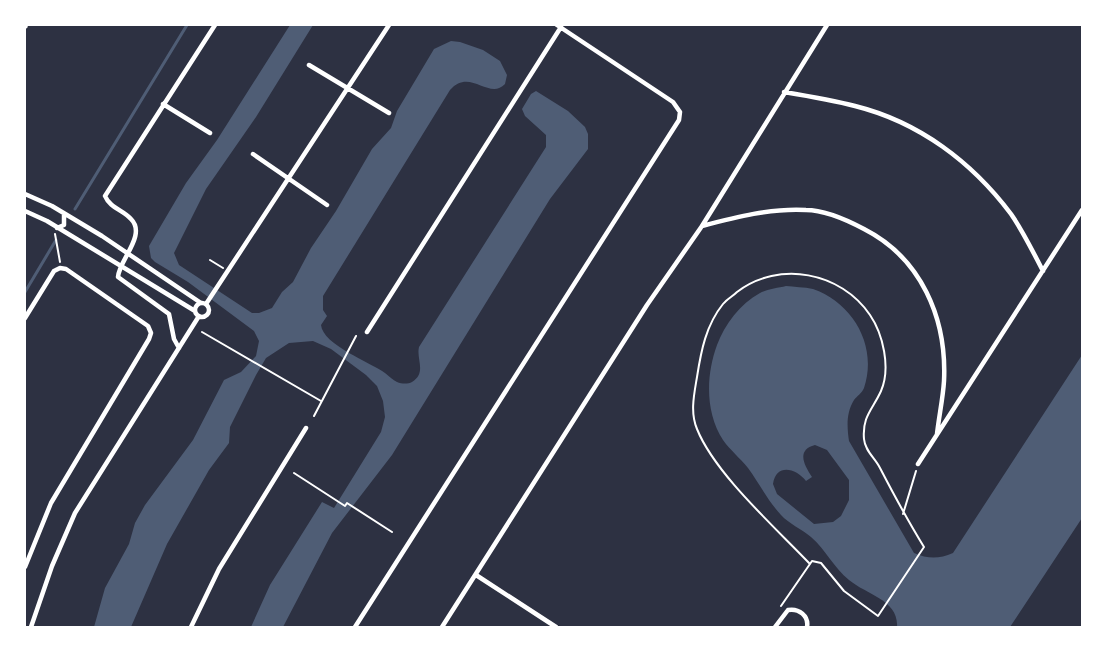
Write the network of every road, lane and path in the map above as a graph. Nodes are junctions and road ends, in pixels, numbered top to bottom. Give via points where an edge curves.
1 (214, 25) edge
2 (389, 25) edge
3 (827, 25) edge
4 (559, 26) edge
5 (309, 65) dead end
6 (347, 89) junction
7 (784, 92) junction
8 (163, 104) junction
9 (389, 113) dead end
10 (210, 133) dead end
11 (253, 154) dead end
12 (288, 179) junction
13 (25, 194) edge
14 (327, 205) dead end
15 (1082, 210) edge
16 (25, 211) edge
17 (64, 215) junction
18 (702, 226) junction
19 (56, 228) junction
20 (128, 254) junction
21 (121, 266) junction
22 (60, 268) junction
23 (1043, 270) junction
24 (205, 303) junction
25 (195, 311) junction
26 (199, 316) junction
27 (25, 318) edge
28 (202, 332) dead end
29 (367, 332) dead end
30 (356, 336) dead end
31 (179, 348) junction
32 (322, 401) junction
33 (314, 416) dead end
34 (306, 428) dead end
35 (937, 434) junction
36 (918, 464) joint
37 (294, 473) dead end
38 (904, 514) junction
39 (392, 532) dead end
40 (25, 546) edge
41 (31, 549) junction
42 (810, 564) junction
43 (25, 567) edge
44 (476, 574) junction
45 (785, 612) junction
46 (31, 627) edge
47 (191, 627) edge
48 (355, 627) edge
49 (442, 627) edge
50 (556, 627) edge
51 (775, 627) edge
52 (807, 627) edge

1 - 8 street
2 - 6 street
3 - 7 street
4 - 29 street
4 - 48 street via 673,102 680,112 679,120
5 - 6 street
6 - 9 street
6 - 12 street
7 - 18 street
7 - 23 street via 856,106 892,118 946,147 979,177 1012,215
8 - 10 street
8 - 20 street via 104,196 132,220 136,230
11 - 12 street
12 - 14 street
12 - 24 street
13 - 17 street
15 - 23 street
16 - 19 street
17 - 19 street via 64,225
17 - 20 street
18 - 35 street via 765,212 808,210 845,219 873,233 897,251 917,273 932,301 944,379
18 - 44 street via 647,305
19 - 21 street
19 - 22 path
20 - 21 street
20 - 24 street
21 - 25 street
21 - 31 street via 119,279 169,314
22 - 27 street via 54,271
22 - 41 street via 148,326 151,332 51,503
23 - 35 street
24 - 25 street via 197,305
24 - 26 street via 209,312 206,316
25 - 26 street
26 - 31 street
28 - 32 path
30 - 32 path
31 - 46 street via 75,513
32 - 33 path
34 - 47 street via 219,569
35 - 36 street
36 - 38 path
37 - 39 path
38 - 42 path via 924,547 878,616 844,591 821,563 812,561
38 - 42 path via 864,441 866,417 882,389 886,362 880,334 870,315 851,293 818,277 778,273 749,283 724,302 708,328 692,406 696,428 706,448 731,479
40 - 41 street
41 - 43 street
42 - 45 path via 781,606
44 - 49 street
44 - 50 street
45 - 51 street
45 - 52 street via 793,609 806,616

